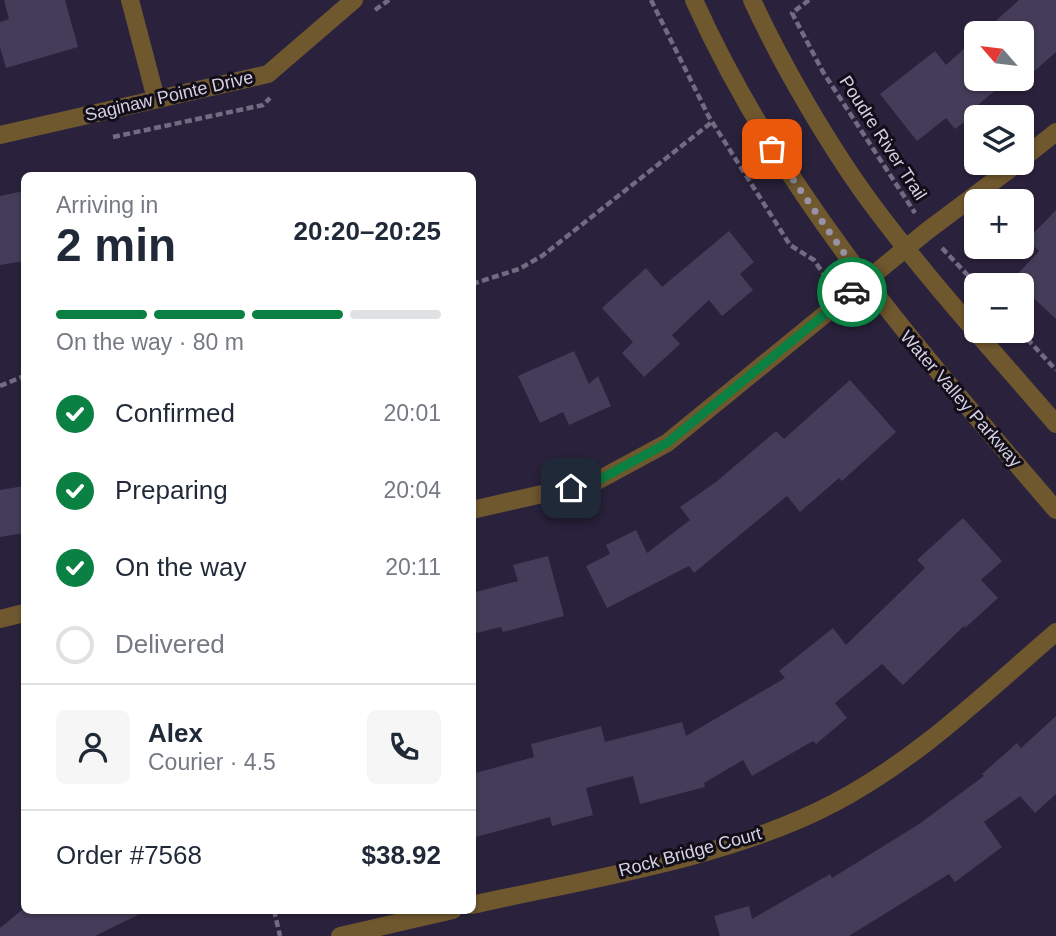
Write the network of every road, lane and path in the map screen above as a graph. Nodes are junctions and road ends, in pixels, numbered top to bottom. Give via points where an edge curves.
1 (130, 0) edge
2 (354, 0) edge
3 (651, 0) edge
4 (694, 0) edge
5 (752, 0) edge
6 (809, 0) edge
7 (156, 100) junction
8 (712, 122) junction
9 (1056, 132) edge
10 (0, 135) edge
11 (1034, 149) edge
12 (1002, 175) edge
13 (927, 231) junction
14 (906, 248) junction
15 (966, 273) edge
16 (864, 282) junction
17 (476, 283) edge
18 (842, 300) junction
19 (1031, 343) edge
20 (1056, 370) edge
21 (21, 377) edge
22 (0, 386) edge
23 (1056, 424) edge
24 (476, 509) edge
25 (1056, 510) edge
26 (21, 614) edge
27 (0, 619) edge
28 (1056, 632) edge
29 (476, 904) edge
30 (275, 914) edge
31 (436, 914) edge
32 (280, 936) edge
33 (340, 936) edge

1 - 7 street
2 - 7 street, Saginaw Pointe Drive via 268,74
3 - 8 path
4 - 16 street, Water Valley Parkway via 772,149
5 - 14 street via 815,114 869,200
6 - 13 path, Poudre River Trail via 792,13 823,72
7 - 10 street, Saginaw Pointe Drive
8 - 17 path via 541,256 519,269
8 - 18 path via 790,245 814,260
9 - 11 street
12 - 13 street
13 - 14 street
13 - 15 path, Poudre River Trail
14 - 16 street
14 - 23 street
16 - 18 street
16 - 25 street, Water Valley Parkway
18 - 24 street via 645,457 595,482
19 - 20 path
21 - 22 path
26 - 27 street
28 - 29 street, Rock Bridge Court via 920,749 833,804 723,848
30 - 32 path
31 - 33 street

